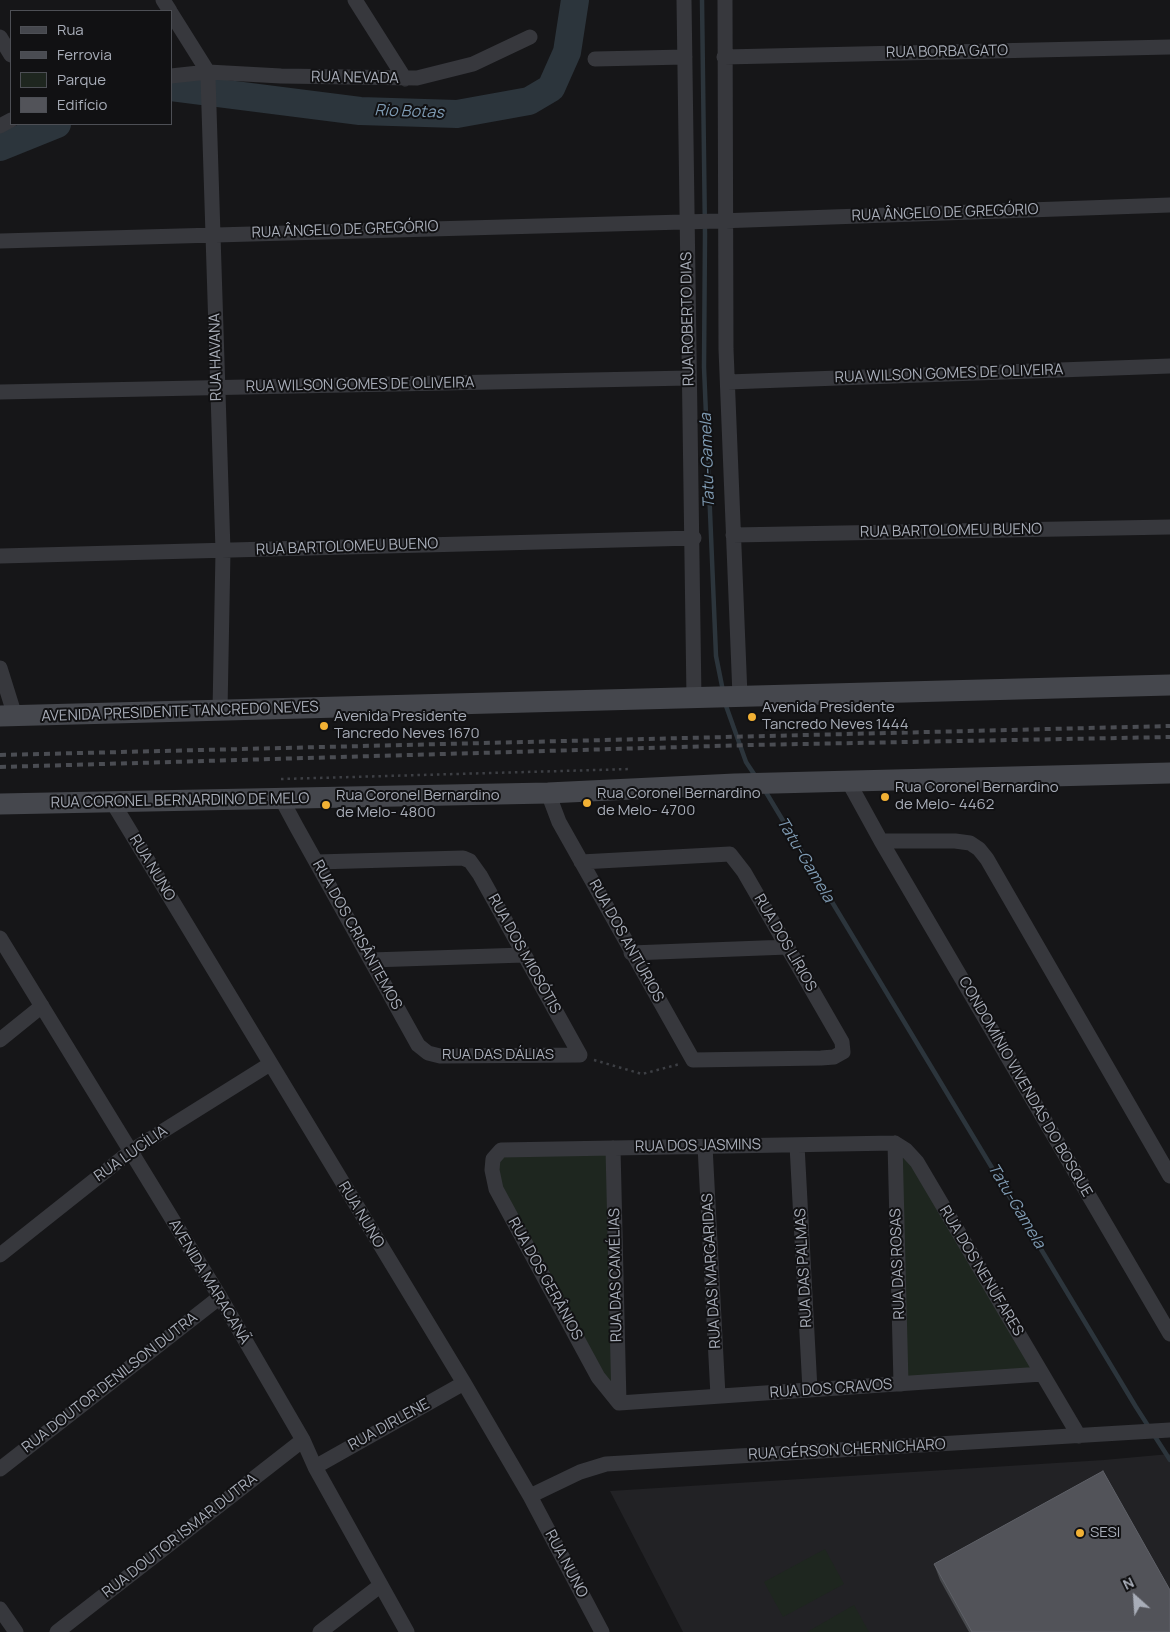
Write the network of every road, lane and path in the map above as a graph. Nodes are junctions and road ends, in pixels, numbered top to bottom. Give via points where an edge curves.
1 (355, 0) edge
2 (684, 0) edge
3 (724, 0) edge
4 (172, 14) edge
5 (0, 37) edge
6 (530, 37) dead end
7 (1170, 47) edge
8 (10, 53) edge
9 (685, 57) junction
10 (724, 57) junction
11 (595, 59) dead end
12 (208, 74) junction
13 (172, 76) edge
14 (405, 79) junction
15 (1170, 205) edge
16 (688, 221) junction
17 (722, 221) junction
18 (214, 234) junction
19 (0, 241) edge
20 (1170, 366) edge
21 (689, 378) junction
22 (728, 382) junction
23 (216, 388) junction
24 (0, 392) edge
25 (1170, 527) edge
26 (733, 536) junction
27 (694, 538) junction
28 (223, 551) junction
29 (0, 556) edge
30 (0, 668) edge
31 (1170, 685) edge
32 (736, 697) junction
33 (697, 698) junction
34 (220, 710) junction
35 (8, 716) edge
36 (637, 769) dead end
37 (1170, 773) edge
38 (279, 779) dead end
39 (848, 782) junction
40 (548, 793) junction
41 (282, 800) junction
42 (113, 802) junction
43 (0, 804) edge
44 (881, 841) junction
45 (316, 862) junction
46 (581, 862) junction
47 (0, 938) edge
48 (788, 947) junction
49 (631, 953) junction
50 (524, 955) junction
51 (371, 960) junction
52 (42, 1006) junction
53 (0, 1040) edge
54 (418, 1045) joint
55 (580, 1055) junction
56 (693, 1060) junction
57 (270, 1064) junction
58 (895, 1143) junction
59 (797, 1145) junction
60 (705, 1146) junction
61 (613, 1148) junction
62 (501, 1150) joint
63 (130, 1151) junction
64 (1170, 1176) edge
65 (0, 1255) edge
66 (220, 1297) junction
67 (1170, 1334) edge
68 (1042, 1374) junction
69 (464, 1383) junction
70 (901, 1384) junction
71 (810, 1390) junction
72 (718, 1396) junction
73 (619, 1403) junction
74 (1170, 1430) edge
75 (1079, 1436) junction
76 (302, 1440) junction
77 (315, 1467) junction
78 (0, 1469) edge
79 (530, 1496) junction
80 (381, 1585) junction
81 (0, 1610) edge
82 (16, 1632) edge
83 (57, 1632) edge
84 (320, 1632) edge
85 (407, 1632) edge
86 (602, 1632) edge

1 - 14 street
2 - 9 street, RUA ROBERTO DIAS
3 - 10 street
4 - 12 street, RUA HAVANA
5 - 8 street
6 - 14 street, RUA NEVADA via 473,64
7 - 10 street, RUA BORBA GATO
9 - 11 street
9 - 16 street, RUA ROBERTO DIAS
10 - 17 street
12 - 13 street, RUA NEVADA
12 - 14 street, RUA NEVADA
12 - 18 street, RUA HAVANA
15 - 17 street, RUA ÂNGELO DE GREGÓRIO
16 - 17 street, RUA ÂNGELO DE GREGÓRIO
16 - 18 street, RUA ÂNGELO DE GREGÓRIO
16 - 21 street, RUA ROBERTO DIAS
17 - 22 street
18 - 19 street, RUA ÂNGELO DE GREGÓRIO
18 - 23 street, RUA HAVANA
20 - 22 street, RUA WILSON GOMES DE OLIVEIRA
21 - 23 street, RUA WILSON GOMES DE OLIVEIRA
21 - 27 street, RUA ROBERTO DIAS
22 - 26 street
23 - 24 street, RUA WILSON GOMES DE OLIVEIRA
23 - 28 street, RUA HAVANA
25 - 26 street, RUA BARTOLOMEU BUENO
26 - 32 street
27 - 28 street, RUA BARTOLOMEU BUENO
27 - 33 street, RUA ROBERTO DIAS
28 - 29 street, RUA BARTOLOMEU BUENO
28 - 34 street, RUA HAVANA
30 - 35 street
31 - 32 main road, AVENIDA PRESIDENTE TANCREDO NEVES
32 - 33 main road, AVENIDA PRESIDENTE TANCREDO NEVES
33 - 34 main road, AVENIDA PRESIDENTE TANCREDO NEVES
34 - 35 main road, AVENIDA PRESIDENTE TANCREDO NEVES
36 - 38 path
37 - 39 main road, RUA CORONEL BERNARDINO DE MELO
39 - 40 main road, RUA CORONEL BERNARDINO DE MELO
39 - 44 street, CONDOMÍNIO VIVENDAS DO BOSQUE
40 - 41 main road, RUA CORONEL BERNARDINO DE MELO
40 - 46 street, RUA DOS ANTÚRIOS via 559,822
41 - 42 main road, RUA CORONEL BERNARDINO DE MELO
41 - 45 street, RUA DOS CRISÂNTEMOS
42 - 43 main road, RUA CORONEL BERNARDINO DE MELO
42 - 57 street, RUA NUNO
44 - 64 street via 955,841 970,843 979,849
44 - 67 street, CONDOMÍNIO VIVENDAS DO BOSQUE
45 - 50 street, RUA DOS MIOSÓTIS via 463,858 470,861
45 - 51 street, RUA DOS CRISÂNTEMOS
46 - 48 street, RUA DOS LÍRIOS via 730,854
46 - 49 street, RUA DOS ANTÚRIOS
47 - 52 street, AVENIDA MARACANÃ
48 - 49 street
48 - 56 street, RUA DOS LÍRIOS via 842,1042 843,1052 834,1056
49 - 56 street, RUA DOS ANTÚRIOS
50 - 51 street
50 - 55 street, RUA DOS MIOSÓTIS
51 - 54 street, RUA DOS CRISÂNTEMOS
52 - 53 street
52 - 63 street, AVENIDA MARACANÃ
54 - 55 street, RUA DAS DÁLIAS via 428,1053 440,1056
55 - 56 path via 642,1074
57 - 63 street, RUA LUCÍLIA
57 - 69 street, RUA NUNO
58 - 59 street, RUA DOS JASMINS
58 - 68 street, RUA DOS NENÚFARES via 917,1162
58 - 70 street, RUA DAS ROSAS
59 - 60 street, RUA DOS JASMINS
59 - 71 street, RUA DAS PALMAS
60 - 61 street, RUA DOS JASMINS
60 - 72 street, RUA DAS MARGARIDAS
61 - 62 street, RUA DOS JASMINS
61 - 73 street, RUA DAS CAMÉLIAS
62 - 73 street, RUA DOS GERÂNIOS via 493,1159 496,1189 598,1376
63 - 65 street, RUA LUCÍLIA
63 - 66 street, AVENIDA MARACANÃ
66 - 76 street, AVENIDA MARACANÃ
66 - 78 street, RUA DOUTOR DENILSON DUTRA
68 - 70 street, RUA DOS CRAVOS
68 - 75 street, RUA DOS NENÚFARES
69 - 77 street, RUA DIRLENE
69 - 79 street, RUA NUNO
70 - 71 street, RUA DOS CRAVOS
71 - 72 street, RUA DOS CRAVOS
72 - 73 street, RUA DOS CRAVOS
74 - 75 street, RUA GÉRSON CHERNICHARO
75 - 79 street, RUA GÉRSON CHERNICHARO via 606,1464 580,1472
76 - 77 street, AVENIDA MARACANÃ
76 - 83 street, RUA DOUTOR ISMAR DUTRA
77 - 80 street, AVENIDA MARACANÃ
79 - 86 street, RUA NUNO
80 - 84 street
80 - 85 street, AVENIDA MARACANÃ
81 - 82 street

